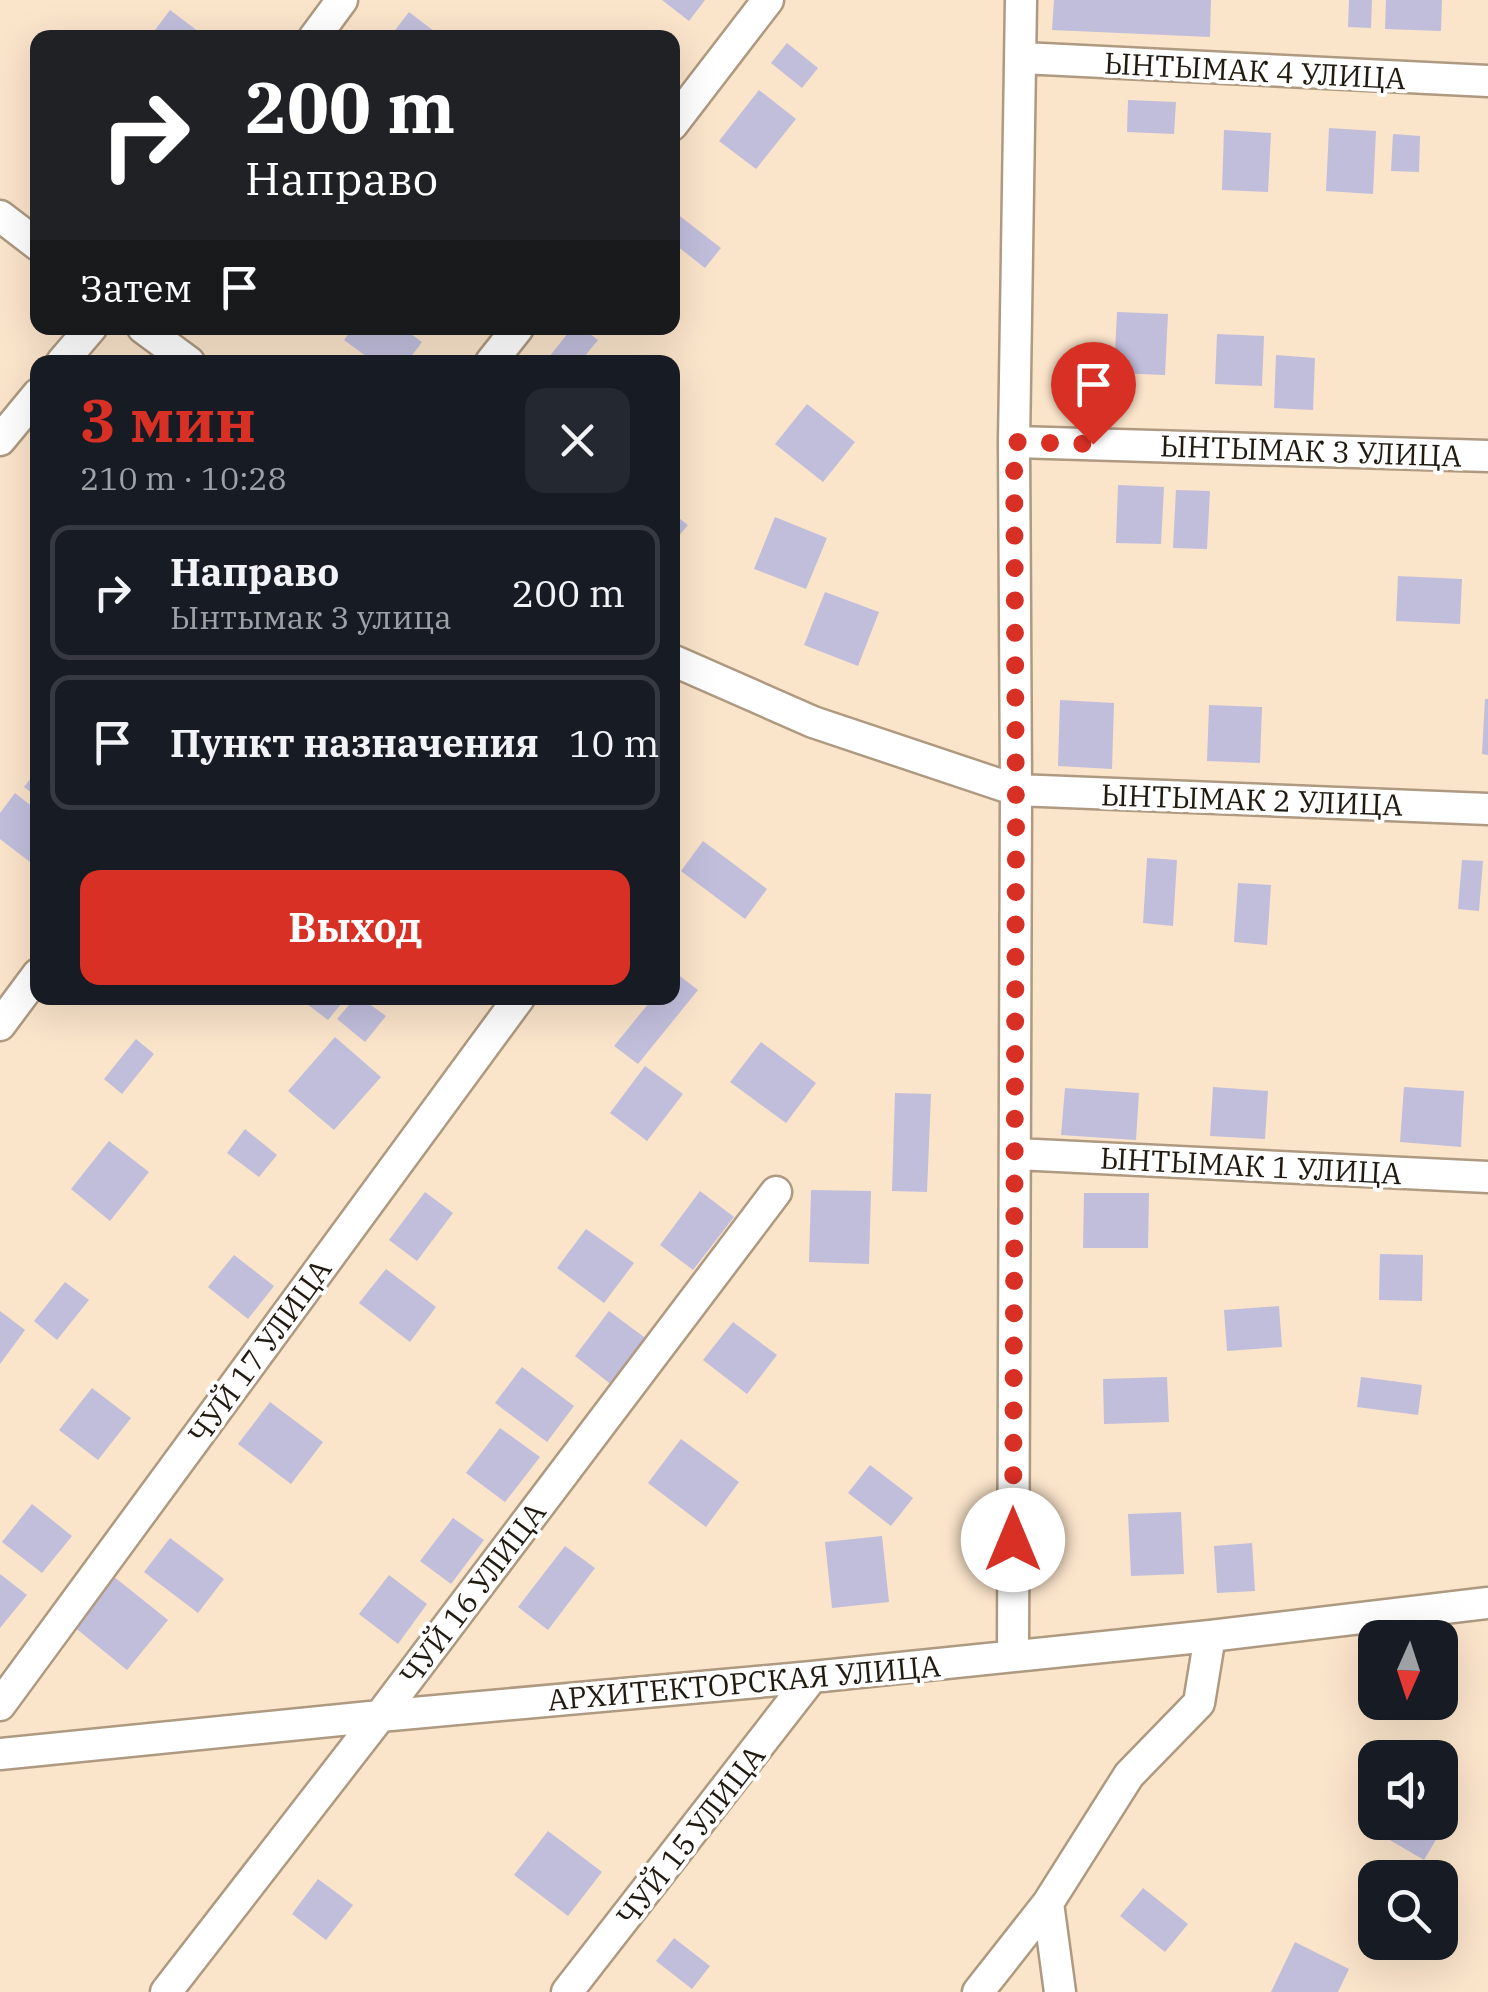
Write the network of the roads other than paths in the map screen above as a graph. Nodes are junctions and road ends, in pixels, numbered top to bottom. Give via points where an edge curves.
1 (342, 0) edge
2 (768, 0) edge
3 (1021, 0) edge
4 (320, 30) edge
5 (1022, 58) junction
6 (1488, 82) edge
7 (680, 115) edge
8 (0, 216) edge
9 (30, 240) edge
10 (84, 335) edge
11 (152, 335) edge
12 (513, 335) edge
13 (68, 355) edge
14 (180, 355) edge
15 (497, 355) edge
16 (30, 404) edge
17 (0, 440) edge
18 (1014, 442) junction
19 (1488, 456) edge
20 (680, 664) edge
21 (1016, 790) junction
22 (1488, 809) edge
23 (30, 985) edge
24 (514, 1005) edge
25 (0, 1025) edge
26 (1015, 1154) junction
27 (1488, 1176) edge
28 (776, 1192) dead end
29 (1488, 1603) edge
30 (1210, 1636) junction
31 (1012, 1655) junction
32 (812, 1677) junction
33 (0, 1705) edge
34 (380, 1716) junction
35 (0, 1754) edge
36 (1048, 1903) junction
37 (166, 1992) edge
38 (567, 1992) edge
39 (978, 1992) edge
40 (1060, 1992) edge

1 - 4 street
2 - 7 street
3 - 5 street
5 - 6 street, ЫНТЫМАК 4 УЛИЦА
5 - 18 street
8 - 9 street
10 - 13 street
11 - 14 street
12 - 15 street
16 - 17 street
18 - 19 street, ЫНТЫМАК 3 УЛИЦА
18 - 21 street
20 - 21 street, ЫНТЫМАК 2 УЛИЦА via 813,722
21 - 22 street, ЫНТЫМАК 2 УЛИЦА
21 - 26 street
23 - 25 street
24 - 33 street, ЧУЙ 17 УЛИЦА
26 - 27 street, ЫНТЫМАК 1 УЛИЦА
26 - 31 street
28 - 34 street, ЧУЙ 16 УЛИЦА
29 - 30 street, АРХИТЕКТОРСКАЯ УЛИЦА
30 - 31 street, АРХИТЕКТОРСКАЯ УЛИЦА
30 - 36 street via 1199,1703 1130,1776
31 - 32 street, АРХИТЕКТОРСКАЯ УЛИЦА
32 - 34 street, АРХИТЕКТОРСКАЯ УЛИЦА
32 - 38 street, ЧУЙ 15 УЛИЦА
34 - 35 street, АРХИТЕКТОРСКАЯ УЛИЦА
34 - 37 street, ЧУЙ 16 УЛИЦА
36 - 39 street
36 - 40 street

